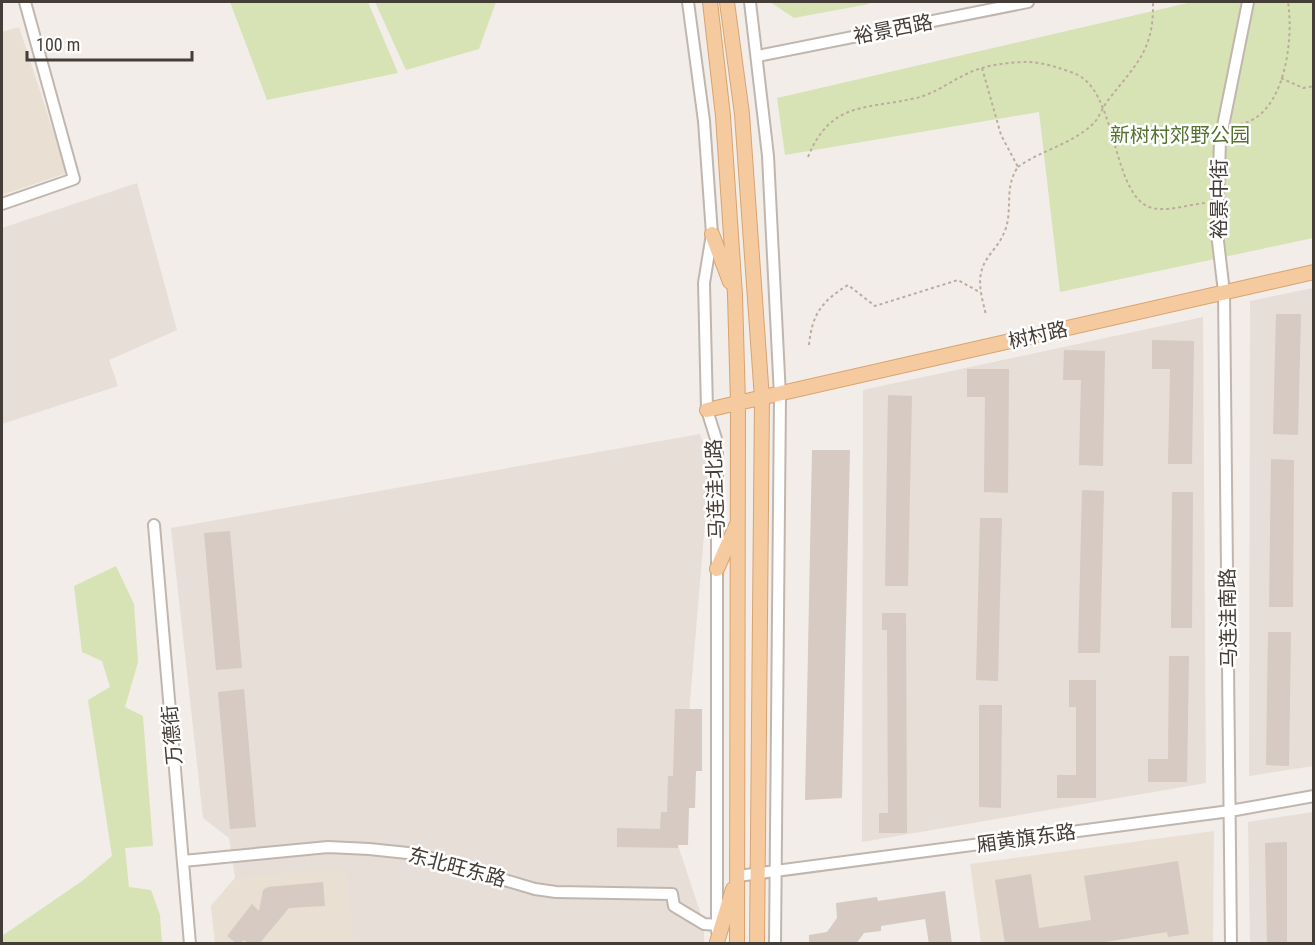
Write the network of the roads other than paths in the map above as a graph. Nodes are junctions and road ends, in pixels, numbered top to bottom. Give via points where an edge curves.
1 (25, 2) edge
2 (688, 2) edge
3 (710, 2) edge
4 (727, 2) edge
5 (750, 2) edge
6 (1028, 2) edge
7 (1248, 2) edge
8 (758, 56) junction
9 (2, 204) edge
10 (712, 234) junction
11 (1314, 272) edge
12 (1224, 292) junction
13 (735, 295) junction
14 (780, 396) junction
15 (762, 399) junction
16 (738, 404) junction
17 (707, 410) junction
18 (738, 521) junction
19 (154, 525) dead end
20 (717, 569) junction
21 (1314, 796) edge
22 (1230, 811) junction
23 (183, 861) junction
24 (776, 871) junction
25 (758, 873) junction
26 (738, 876) junction
27 (717, 925) junction
28 (717, 943) edge
29 (190, 944) edge
30 (737, 944) edge
31 (757, 944) edge
32 (775, 944) edge
33 (1231, 944) edge

1 - 9 street via 74,179
2 - 10 street, 马连洼北路 via 704,121
3 - 13 main road, 马连洼北路 via 723,116
4 - 15 main road via 742,114
5 - 8 street
6 - 8 street, 裕景西路
7 - 12 street, 裕景中街 via 1223,126 1217,233
8 - 14 street via 774,252
10 - 13 main road
10 - 17 street, 马连洼北路 via 704,283
11 - 12 main road, 树村路
12 - 14 main road, 树村路
12 - 22 street, 马连洼南路
13 - 16 main road, 马连洼北路
14 - 15 main road, 树村路
14 - 24 street
15 - 16 main road, 树村路
15 - 25 main road
16 - 17 main road, 树村路
16 - 18 main road, 马连洼北路
17 - 20 street, 马连洼北路 via 717,442
18 - 20 main road
18 - 26 main road, 马连洼北路
19 - 23 street, 万德街
20 - 27 street, 马连洼北路
21 - 22 street, 厢黄旗东路
22 - 24 street, 厢黄旗东路
22 - 33 street, 马连洼南路
23 - 27 street, 东北旺东路 via 328,847 417,854 535,889 672,894 674,906 704,924
23 - 29 street, 万德街
24 - 25 street, 厢黄旗东路
24 - 32 street
25 - 26 street, 厢黄旗东路
25 - 31 main road
26 - 28 main road
26 - 30 main road, 马连洼北路
27 - 28 street, 马连洼北路

